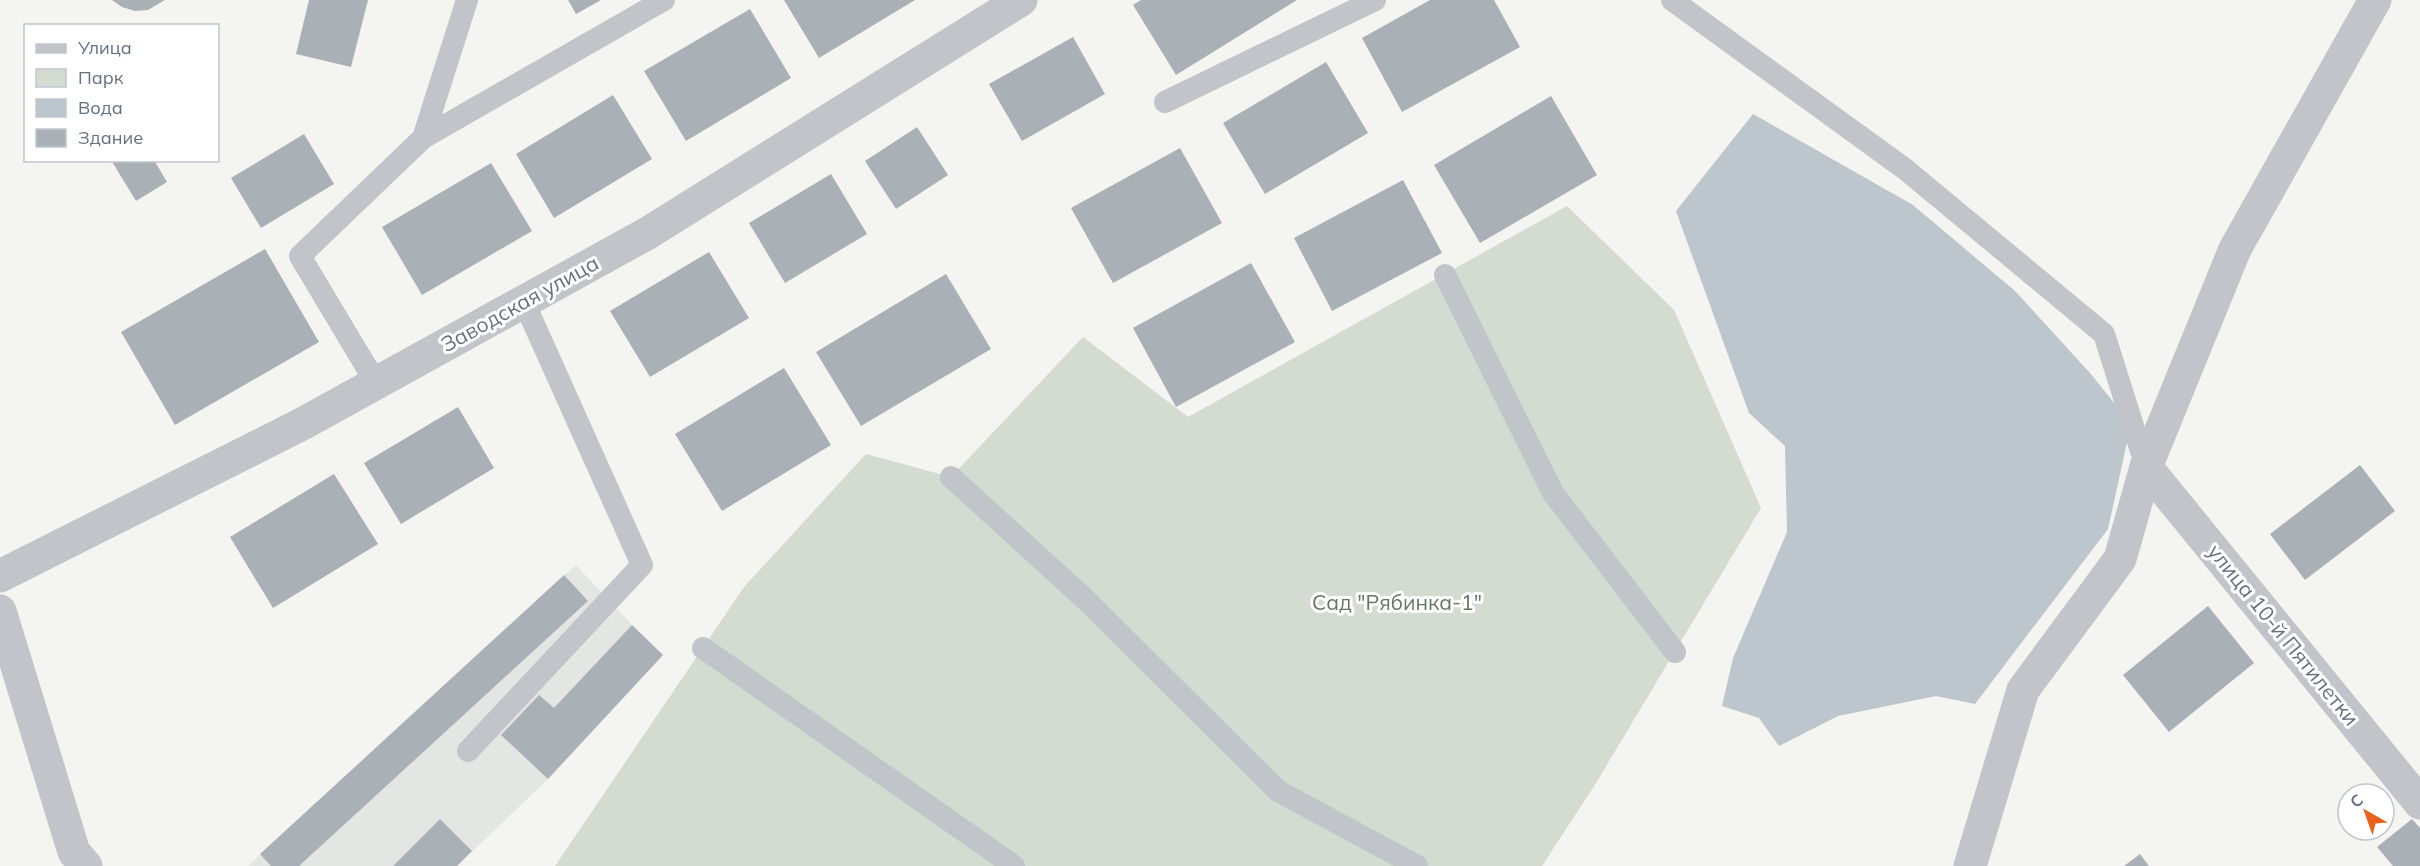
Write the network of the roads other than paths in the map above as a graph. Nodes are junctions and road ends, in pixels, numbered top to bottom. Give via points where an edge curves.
1 (467, 0) edge
2 (664, 0) edge
3 (1021, 0) edge
4 (1375, 0) edge
5 (1672, 0) edge
6 (2374, 0) edge
7 (1165, 102) dead end
8 (423, 138) junction
9 (1445, 275) dead end
10 (524, 302) junction
11 (376, 383) junction
12 (2146, 468) junction
13 (951, 477) dead end
14 (0, 576) edge
15 (0, 611) edge
16 (703, 648) dead end
17 (1676, 652) dead end
18 (468, 751) dead end
19 (2420, 803) edge
20 (86, 866) edge
21 (1014, 866) edge
22 (1417, 866) edge
23 (1970, 866) edge

1 - 8 lane
2 - 8 lane
3 - 10 street, Заводская улица via 648,233
4 - 7 lane
5 - 12 lane via 1905,169 2104,334
6 - 12 street via 2235,249
8 - 11 lane via 300,256
9 - 17 lane via 1553,493
10 - 11 street, Заводская улица
10 - 18 lane via 642,565
11 - 14 street, Заводская улица
12 - 19 street, улица 10-й Пятилетки
12 - 23 street via 2120,559 2024,690
13 - 22 lane via 1086,600 1278,791
15 - 20 street via 74,852
16 - 21 lane

